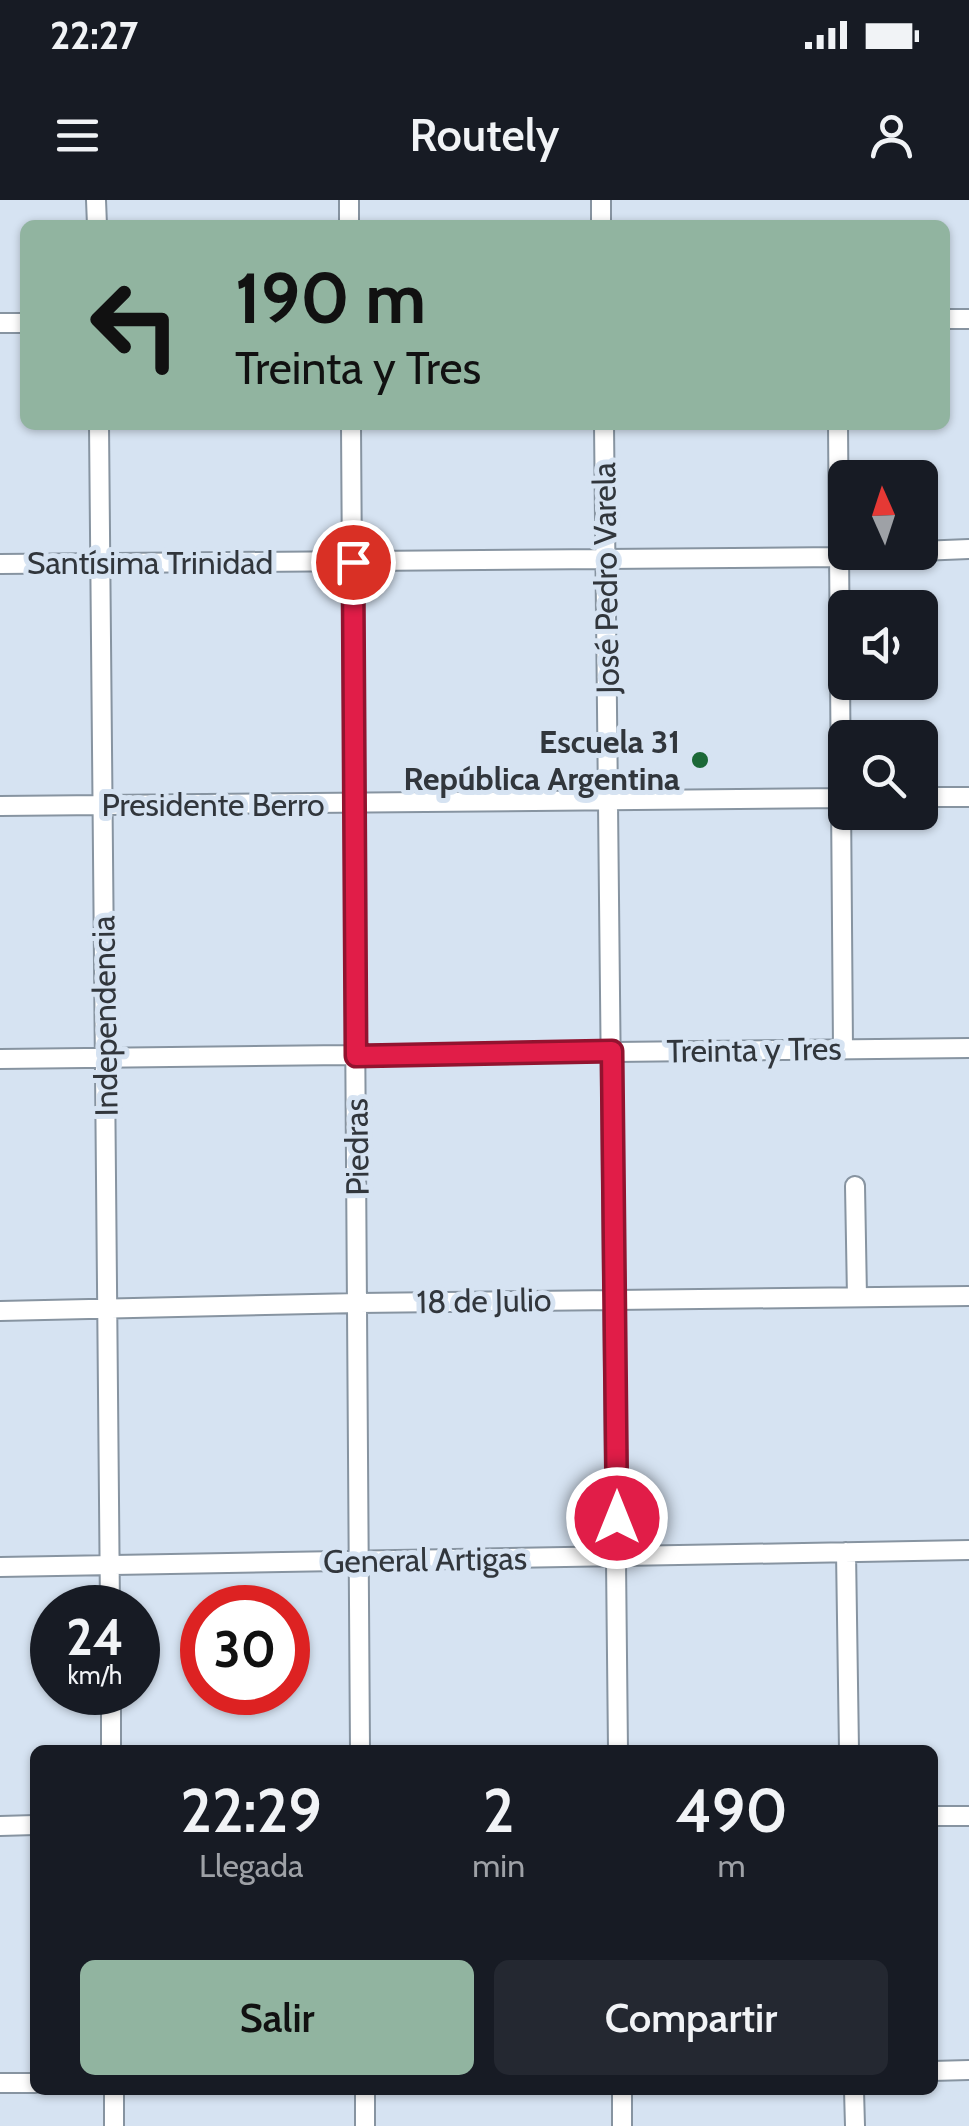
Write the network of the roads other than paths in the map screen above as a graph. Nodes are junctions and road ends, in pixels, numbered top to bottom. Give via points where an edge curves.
1 (99, 430) edge
2 (351, 430) edge
3 (604, 430) edge
4 (838, 430) edge
5 (839, 460) edge
6 (969, 549) edge
7 (938, 550) edge
8 (828, 554) edge
9 (606, 560) junction
10 (353, 562) junction
11 (100, 563) junction
12 (0, 564) edge
13 (841, 570) edge
14 (842, 720) edge
15 (938, 797) edge
16 (969, 797) edge
17 (828, 798) edge
18 (609, 801) junction
19 (356, 804) junction
20 (103, 805) junction
21 (0, 806) edge
22 (843, 830) edge
23 (969, 1048) edge
24 (843, 1049) junction
25 (612, 1051) junction
26 (356, 1056) junction
27 (106, 1058) junction
28 (0, 1060) edge
29 (855, 1186) dead end
30 (969, 1296) edge
31 (858, 1297) junction
32 (616, 1299) junction
33 (359, 1303) junction
34 (107, 1308) junction
35 (0, 1311) edge
36 (969, 1550) edge
37 (846, 1552) junction
38 (618, 1554) junction
39 (358, 1562) junction
40 (110, 1564) junction
41 (0, 1566) edge
42 (110, 1585) edge
43 (110, 1715) edge
44 (111, 1745) edge
45 (360, 1745) edge
46 (618, 1745) edge
47 (849, 1745) edge
48 (938, 1816) edge
49 (969, 1816) edge
50 (0, 1826) edge
51 (30, 1826) edge
52 (969, 2070) edge
53 (938, 2071) edge
54 (30, 2083) edge
55 (0, 2084) edge
56 (114, 2095) edge
57 (364, 2095) edge
58 (622, 2095) edge
59 (854, 2095) edge
60 (114, 2126) edge
61 (365, 2126) edge
62 (622, 2126) edge
63 (854, 2126) edge

1 - 11 street, Independencia
2 - 10 street, Piedras
3 - 9 street, José Pedro Varela
4 - 5 street
6 - 7 street
8 - 9 street, Santísima Trinidad
9 - 10 street, Santísima Trinidad
9 - 18 street, José Pedro Varela
10 - 11 street, Santísima Trinidad
10 - 19 street, Piedras
11 - 12 street, Santísima Trinidad
11 - 20 street, Independencia
13 - 14 street
15 - 16 street
17 - 18 street, Presidente Berro
18 - 19 street, Presidente Berro
18 - 25 street, José Pedro Varela
19 - 20 street, Presidente Berro
19 - 26 street, Piedras
20 - 21 street, Presidente Berro
20 - 27 street, Independencia
22 - 24 street
23 - 24 street, Treinta y Tres
24 - 25 street, Treinta y Tres
25 - 26 street, Treinta y Tres
25 - 32 street, José Pedro Varela
26 - 27 street, Treinta y Tres
26 - 33 street, Piedras
27 - 28 street, Treinta y Tres
27 - 34 street, Independencia
29 - 31 street
30 - 31 street, 18 de Julio
31 - 32 street, 18 de Julio
32 - 33 street, 18 de Julio
32 - 38 street, José Pedro Varela
33 - 34 street, 18 de Julio
33 - 39 street, Piedras
34 - 35 street, 18 de Julio
34 - 40 street, Independencia
36 - 37 street, General Artigas
37 - 38 street, General Artigas
37 - 47 street
38 - 39 street, General Artigas
38 - 46 street, José Pedro Varela
39 - 40 street, General Artigas
39 - 45 street, Piedras
40 - 41 street, General Artigas
40 - 42 street, Independencia
43 - 44 street
48 - 49 street
50 - 51 street
52 - 53 street
54 - 55 street
56 - 60 street
57 - 61 street
58 - 62 street
59 - 63 street

